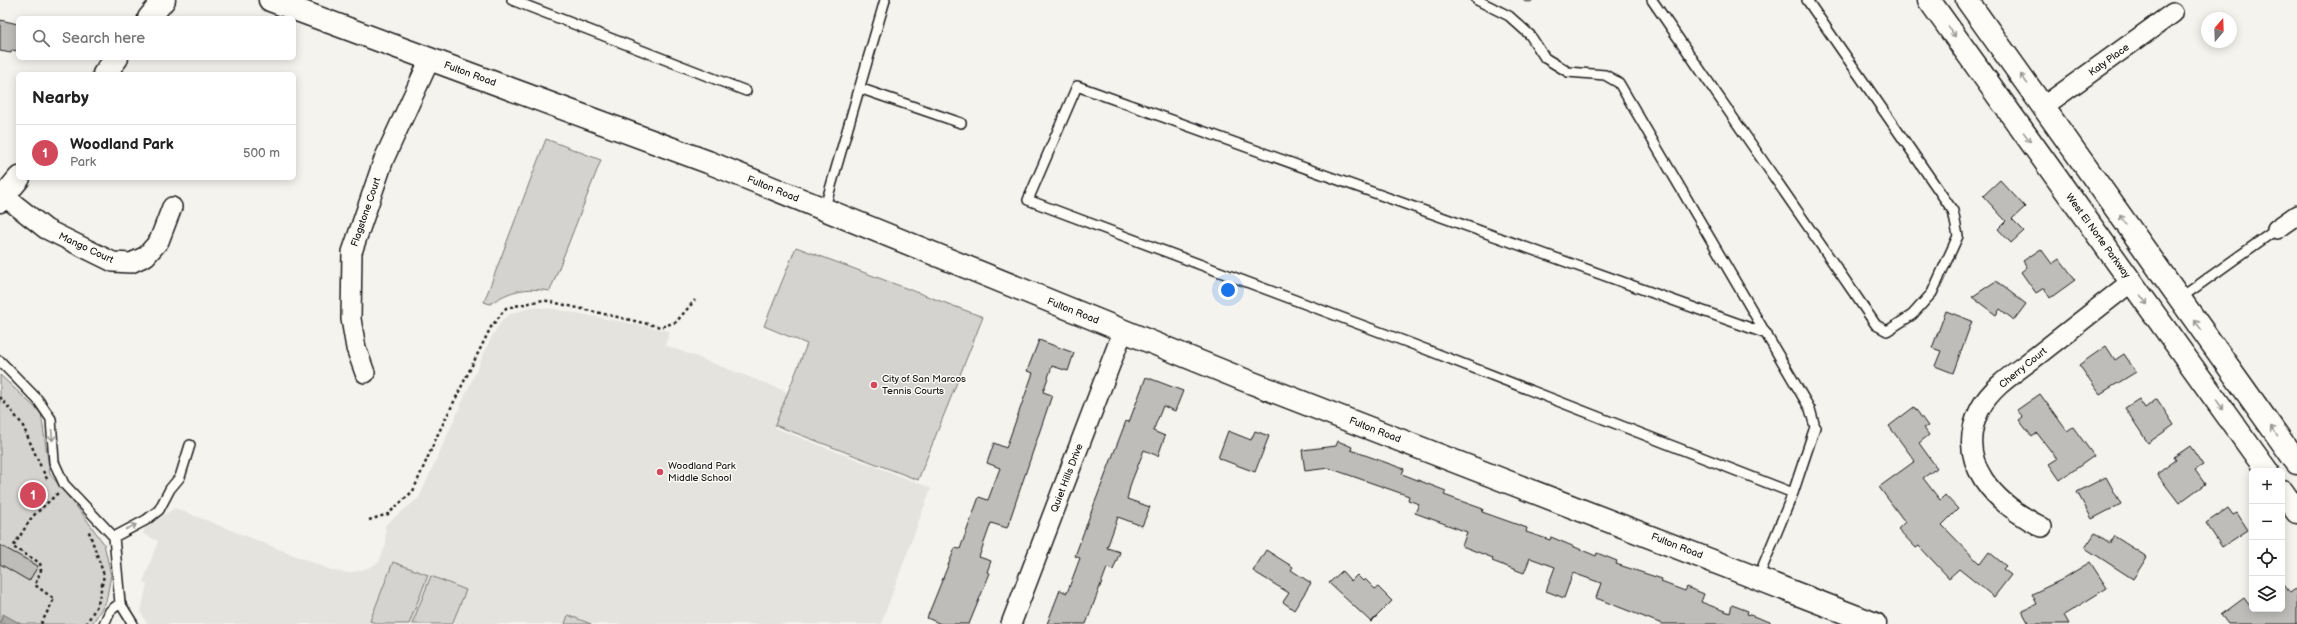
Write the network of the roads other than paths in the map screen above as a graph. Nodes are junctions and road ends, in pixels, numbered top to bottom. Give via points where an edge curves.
1 (164, 0) edge
2 (512, 0) edge
3 (885, 0) edge
4 (1477, 0) edge
5 (1652, 0) edge
6 (1807, 0) edge
7 (1929, 0) edge
8 (1967, 0) edge
9 (283, 2) edge
10 (2173, 13) dead end
11 (151, 16) edge
12 (430, 59) junction
13 (115, 60) edge
14 (106, 72) edge
15 (859, 88) junction
16 (746, 91) dead end
17 (2044, 106) junction
18 (961, 123) dead end
19 (17, 180) edge
20 (2, 199) edge
21 (172, 207) dead end
22 (824, 210) junction
23 (2297, 215) edge
24 (2277, 229) joint
25 (2131, 282) junction
26 (2179, 299) junction
27 (1123, 331) junction
28 (1767, 334) junction
29 (0, 361) edge
30 (365, 373) dead end
31 (190, 445) dead end
32 (2297, 463) edge
33 (2265, 468) edge
34 (1792, 493) junction
35 (2285, 495) edge
36 (2297, 512) edge
37 (2042, 527) dead end
38 (114, 537) junction
39 (1758, 578) junction
40 (120, 603) junction
41 (104, 624) edge
42 (133, 624) edge
43 (1011, 624) edge
44 (1875, 624) edge

1 - 11 street
2 - 16 lane
3 - 15 lane
4 - 28 lane via 1509,16 1530,35 1545,58 1568,72 1605,75 1619,83
5 - 6 lane via 1876,325 1887,331 1912,315 1932,293 1958,236 1954,211
7 -> 25 street, West El Norte Parkway
17 -> 8 street
9 - 12 street, Fulton Road
10 - 17 street, Katy Place
12 - 22 street, Fulton Road via 708,162
12 - 30 street, Flagstone Court via 384,159 352,252 351,320 356,348
13 - 14 street
15 - 18 lane
15 - 22 lane
26 -> 17 street
19 - 20 street
20 - 21 street, Mango Court via 46,229 113,262 131,263 146,256 159,241
22 - 27 street, Fulton Road
23 - 24 street
24 - 26 lane
25 -> 33 street, West El Norte Parkway
25 - 37 street, Cherry Court via 1999,386 1981,408 1970,439 1975,466 1995,494 2020,516
32 -> 26 street
27 - 39 street, Fulton Road
27 - 43 street, Quiet Hills Drive
28 - 34 lane via 1810,409 1815,427
28 - 34 lane via 1077,86 1028,200 1412,344
29 -> 38 lane via 38,400 51,419 54,462 64,484
38 -> 31 lane via 159,510 180,477
34 - 39 lane
35 - 36 street
38 - 40 lane
39 - 44 street, Fulton Road
40 - 41 lane via 110,610
40 - 42 lane

